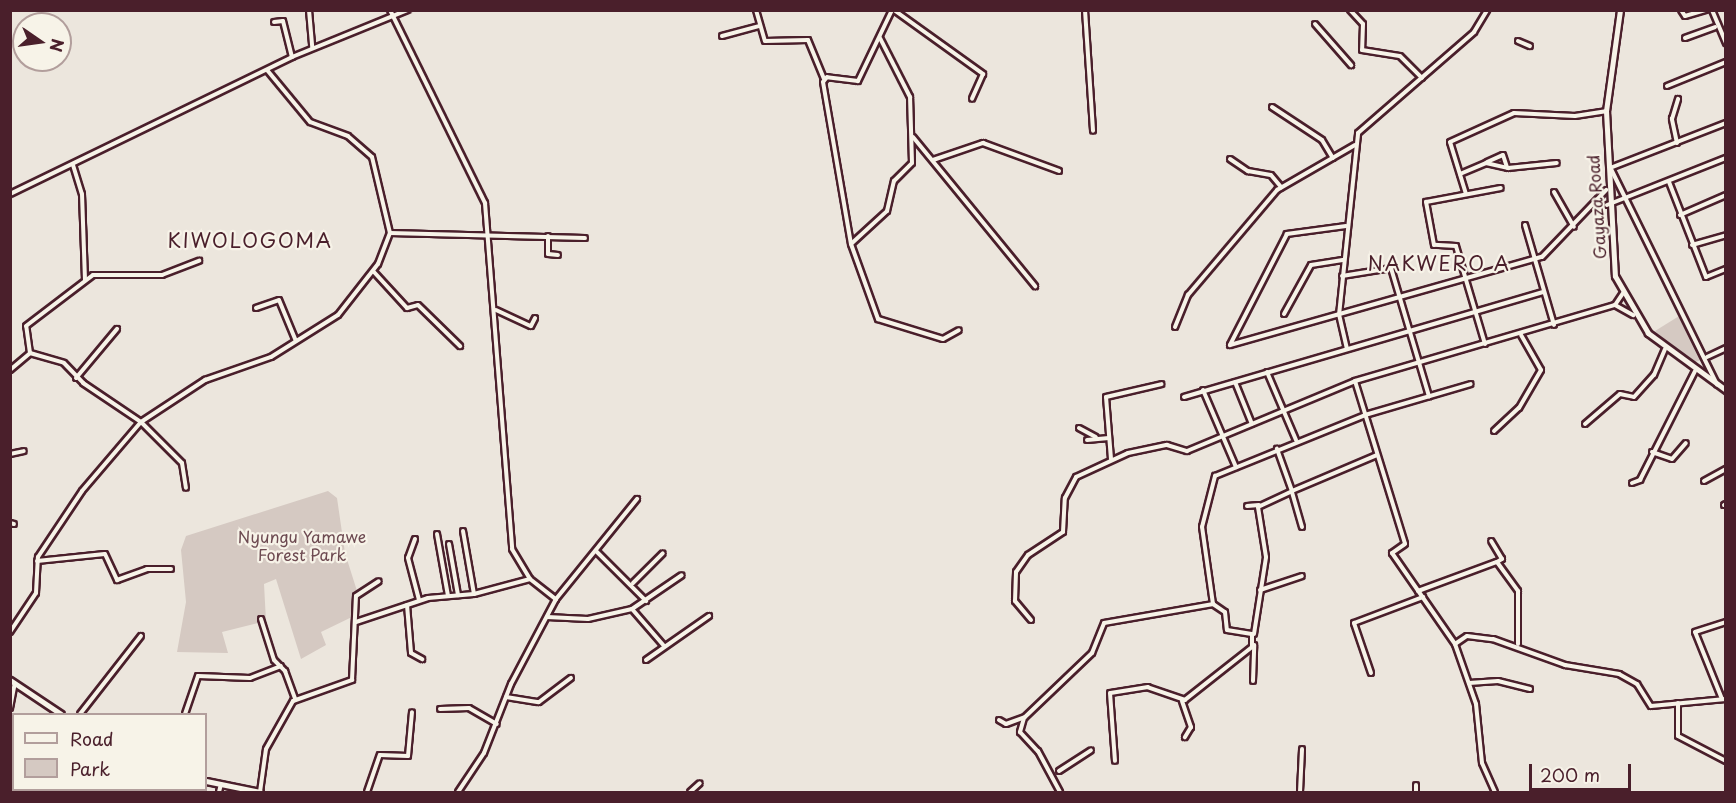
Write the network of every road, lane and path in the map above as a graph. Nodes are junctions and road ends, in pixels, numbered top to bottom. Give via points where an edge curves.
1 (309, 10) edge
2 (408, 10) edge
3 (756, 10) edge
4 (893, 10) edge
5 (1085, 10) edge
6 (1350, 10) edge
7 (1487, 10) edge
8 (1620, 10) edge
9 (1681, 10) edge
10 (1706, 10) edge
11 (1712, 10) edge
12 (391, 13) edge
13 (274, 22) dead end
14 (1315, 24) dead end
15 (759, 26) junction
16 (1715, 27) junction
17 (722, 36) dead end
18 (880, 38) junction
19 (1685, 38) dead end
20 (1518, 41) dead end
21 (1725, 43) edge
22 (1530, 46) dead end
23 (312, 48) junction
24 (292, 57) junction
25 (1725, 62) edge
26 (1351, 65) dead end
27 (267, 70) junction
28 (1422, 78) junction
29 (824, 79) junction
30 (1666, 86) dead end
31 (972, 99) dead end
32 (1678, 99) dead end
33 (1272, 107) dead end
34 (1606, 111) junction
35 (1725, 123) edge
36 (1093, 131) dead end
37 (913, 136) junction
38 (1677, 143) junction
39 (1356, 145) junction
40 (1333, 158) junction
41 (1725, 158) edge
42 (1230, 159) dead end
43 (933, 160) junction
44 (1486, 163) junction
45 (1557, 163) dead end
46 (73, 165) junction
47 (1508, 168) junction
48 (1609, 168) junction
49 (1059, 171) dead end
50 (1460, 174) junction
51 (1669, 182) junction
52 (1281, 187) junction
53 (1501, 188) dead end
54 (1606, 190) junction
55 (1554, 192) dead end
56 (10, 194) edge
57 (1466, 194) junction
58 (1725, 195) edge
59 (1628, 199) junction
60 (1607, 206) junction
61 (1680, 215) junction
62 (1525, 225) dead end
63 (1346, 226) junction
64 (1574, 227) junction
65 (390, 233) junction
66 (1725, 235) edge
67 (490, 236) junction
68 (548, 236) junction
69 (585, 238) dead end
70 (851, 244) junction
71 (1692, 245) junction
72 (558, 255) dead end
73 (1534, 259) junction
74 (1343, 260) junction
75 (199, 261) dead end
76 (1725, 268) edge
77 (374, 272) junction
78 (1341, 276) junction
79 (1464, 278) junction
80 (85, 280) junction
81 (1035, 286) dead end
82 (1544, 292) junction
83 (1623, 293) junction
84 (1400, 297) junction
85 (1615, 305) junction
86 (256, 308) dead end
87 (496, 310) junction
88 (1475, 312) junction
89 (1284, 314) dead end
90 (1339, 315) junction
91 (1633, 315) junction
92 (535, 318) dead end
93 (1554, 325) junction
94 (1175, 327) dead end
95 (117, 329) dead end
96 (958, 330) dead end
97 (1410, 331) junction
98 (1521, 335) junction
99 (296, 341) junction
100 (1485, 345) junction
101 (460, 346) dead end
102 (1725, 348) edge
103 (1347, 349) junction
104 (1665, 349) junction
105 (30, 353) junction
106 (1707, 357) junction
107 (1420, 364) junction
108 (10, 370) edge
109 (1695, 371) junction
110 (1267, 372) junction
111 (76, 378) junction
112 (1355, 381) junction
113 (1235, 382) junction
114 (1162, 384) dead end
115 (1471, 384) dead end
116 (1718, 384) junction
117 (1203, 390) junction
118 (1725, 390) edge
119 (1429, 396) junction
120 (1184, 397) dead end
121 (1283, 410) junction
122 (1365, 415) junction
123 (141, 422) junction
124 (1252, 424) junction
125 (1585, 424) dead end
126 (1078, 428) dead end
127 (1494, 431) dead end
128 (1221, 435) junction
129 (1096, 437) junction
130 (1109, 438) junction
131 (1087, 440) dead end
132 (1296, 440) junction
133 (1686, 443) dead end
134 (1277, 449) junction
135 (24, 451) dead end
136 (1652, 452) junction
137 (10, 454) edge
138 (1377, 455) junction
139 (1111, 459) junction
140 (1236, 468) junction
141 (1725, 469) edge
142 (1704, 481) dead end
143 (1632, 483) dead end
144 (186, 488) dead end
145 (1292, 491) junction
146 (637, 499) dead end
147 (1259, 505) junction
148 (1247, 506) dead end
149 (1302, 527) dead end
150 (463, 531) dead end
151 (437, 534) dead end
152 (415, 539) dead end
153 (1491, 541) dead end
154 (449, 544) dead end
155 (596, 551) junction
156 (663, 553) dead end
157 (36, 561) junction
158 (1497, 562) junction
159 (171, 569) dead end
160 (682, 575) dead end
161 (1302, 576) dead end
162 (530, 579) junction
163 (379, 581) dead end
164 (633, 583) junction
165 (1260, 590) junction
166 (1418, 591) junction
167 (474, 594) junction
168 (458, 595) junction
169 (448, 596) junction
170 (1423, 597) junction
171 (556, 599) junction
172 (419, 600) junction
173 (646, 602) junction
174 (1213, 604) junction
175 (407, 605) junction
176 (632, 609) junction
177 (709, 616) dead end
178 (547, 617) junction
179 (261, 619) dead end
180 (1031, 620) dead end
181 (356, 622) junction
182 (1725, 622) edge
183 (10, 632) edge
184 (141, 636) dead end
185 (1455, 644) junction
186 (1518, 644) junction
187 (663, 646) junction
188 (422, 659) dead end
189 (646, 660) dead end
190 (281, 666) junction
191 (1371, 673) dead end
192 (571, 678) dead end
193 (1253, 681) dead end
194 (13, 682) edge
195 (1469, 683) junction
196 (1530, 689) dead end
197 (506, 697) junction
198 (295, 699) junction
199 (1724, 699) edge
200 (1182, 701) junction
201 (1678, 703) junction
202 (10, 708) edge
203 (440, 709) dead end
204 (412, 712) dead end
205 (60, 713) edge
206 (81, 713) edge
207 (185, 713) edge
208 (1024, 717) junction
209 (999, 720) dead end
210 (497, 724) junction
211 (1185, 737) dead end
212 (1302, 749) dead end
213 (1091, 750) dead end
214 (1115, 761) dead end
215 (1725, 761) edge
216 (1059, 771) dead end
217 (207, 781) edge
218 (700, 783) dead end
219 (221, 784) junction
220 (1416, 785) dead end
221 (219, 792) edge
222 (260, 792) edge
223 (367, 792) edge
224 (458, 792) edge
225 (690, 792) edge
226 (1060, 792) edge
227 (1300, 792) edge
228 (1416, 792) edge
229 (1495, 792) edge

1 - 23 street
2 - 12 street
3 - 15 street
4 - 18 street
4 - 31 street via 984,74
5 - 36 street
6 - 28 street via 1363,24 1362,50 1400,56
7 - 28 street via 1477,30
8 - 34 main road, Gayaza Road
9 - 10 street via 1684,16
11 - 16 street
12 - 23 street
12 - 67 street via 485,203
13 - 24 street via 284,23
14 - 26 street
15 - 17 street
15 - 29 street via 767,42 805,37
16 - 19 street
16 - 21 street
18 - 29 street via 858,81
18 - 37 street via 910,97
20 - 22 street
23 - 24 street
24 - 27 street
25 - 30 street
27 - 46 street
27 - 65 street via 310,122 367,149
28 - 39 street via 1364,125
29 - 70 street
32 - 38 street via 1672,119
33 - 40 street via 1322,140
34 - 48 main road, Gayaza Road
34 - 50 street via 1575,116 1514,114 1450,142
35 - 38 street
37 - 43 street
37 - 70 street via 911,166 894,181 886,211
38 - 48 street
39 - 40 street
39 - 63 street
40 - 52 street
41 - 51 street
42 - 52 street via 1248,171 1271,175
43 - 49 street via 983,143
43 - 81 street
44 - 47 street
44 - 47 street via 1503,155
44 - 50 street
45 - 47 street
46 - 56 street
46 - 80 street via 82,194
48 - 54 main road, Gayaza Road
48 - 59 street
50 - 57 street
51 - 59 street
51 - 61 street
52 - 94 street via 1188,295
53 - 57 street
54 - 60 main road, Gayaza Road
54 - 64 street
55 - 64 street
57 - 79 street via 1426,202 1434,245 1456,246
58 - 61 street
59 - 60 street
59 - 106 street
60 - 83 main road, Gayaza Road via 1610,248
61 - 71 street
62 - 73 street
63 - 74 street
63 - 90 street via 1287,234 1229,345
64 - 73 street via 1557,247
65 - 67 street
65 - 77 street
66 - 71 street
67 - 68 street
67 - 87 street
68 - 69 street
68 - 72 street via 548,254
70 - 96 street via 878,319 943,339
71 - 76 street via 1706,277
73 - 79 street
73 - 82 street
74 - 78 street
74 - 89 street via 1311,265
75 - 80 street via 171,273 98,274
77 - 99 street via 353,302
77 - 101 street via 407,308 418,305
78 - 84 street via 1387,266
78 - 90 street
79 - 84 street
79 - 88 street
80 - 105 street via 26,326
82 - 88 street
82 - 93 street
83 - 85 street
83 - 91 main road, Gayaza Road
84 - 90 street
84 - 97 street
85 - 91 street
85 - 93 street
86 - 99 street via 279,300
87 - 92 street via 531,326
87 - 162 street via 508,523 514,558
88 - 97 street
88 - 100 street
90 - 103 street
91 - 104 main road, Gayaza Road
93 - 98 street
95 - 111 street
97 - 103 street
97 - 107 street
98 - 100 street
98 - 127 street via 1541,370 1519,408
99 - 123 street via 255,365 205,380
100 - 107 street
102 - 106 street
103 - 110 street
104 - 109 main road, Gayaza Road
104 - 125 street via 1655,373 1634,397 1621,394
105 - 108 street
105 - 111 street via 64,363
106 - 116 street
107 - 112 street
107 - 119 street
109 - 116 main road, Gayaza Road
109 - 136 street
110 - 113 street
110 - 121 street
111 - 123 street
112 - 121 street
112 - 122 street
113 - 117 street
113 - 124 street
114 - 130 street via 1106,397
115 - 119 street
116 - 118 main road, Gayaza Road
117 - 120 street
117 - 128 street
119 - 122 street
121 - 124 street
121 - 132 street
122 - 132 street
122 - 138 street
123 - 144 street via 182,463
123 - 157 street via 82,491
124 - 128 street
126 - 129 street
128 - 139 street via 1180,452 1167,445
128 - 140 street
129 - 130 street
129 - 131 street
130 - 139 street
132 - 134 street
133 - 136 street via 1672,460
134 - 140 street
134 - 145 street
135 - 137 street
136 - 143 street via 1640,480
138 - 145 street
138 - 166 street via 1404,544 1392,553
139 - 180 street via 1071,481 1063,532 1028,555 1016,572 1015,601
140 - 174 street via 1212,480 1203,519
141 - 142 street
145 - 147 street
145 - 149 street
146 - 155 street
147 - 148 street
147 - 165 street via 1266,556
150 - 167 street
151 - 169 street
152 - 172 street via 408,558
153 - 158 street via 1502,559
154 - 168 street
155 - 164 street
155 - 171 street
156 - 164 street
157 - 159 street via 105,554 117,580 147,569
157 - 183 street via 36,593
158 - 166 street
158 - 186 street via 1518,591
160 - 173 street
161 - 165 street
162 - 167 street
162 - 171 street
163 - 181 street via 356,594
164 - 173 street
165 - 193 street
166 - 170 street
167 - 168 street
168 - 169 street
169 - 172 street
170 - 185 street
170 - 191 street via 1354,623
171 - 178 street
172 - 175 street
173 - 176 street
174 - 200 street via 1226,612 1227,630 1252,634 1252,647
174 - 208 street via 1100,625 1092,653
175 - 181 street
175 - 188 street via 411,652
176 - 178 street via 588,619
176 - 187 street
177 - 187 street
178 - 197 street
179 - 190 street
181 - 198 street via 352,680
182 - 199 street via 1695,632
184 - 206 street
185 - 186 street via 1469,636
185 - 195 street
186 - 201 street via 1565,665 1628,677 1650,705
187 - 189 street
190 - 198 street
190 - 207 street via 250,678 198,676
192 - 197 street via 539,702
194 - 202 street
194 - 205 main road
195 - 196 street via 1498,681
195 - 229 street via 1479,717 1482,763
197 - 210 street
198 - 222 street via 266,749
199 - 201 street
200 - 211 street via 1191,727
200 - 214 street via 1148,687 1110,693
201 - 215 street via 1678,736
203 - 210 street via 469,708
204 - 223 street via 408,756 380,755
208 - 209 street via 1006,724
208 - 226 street via 1020,732 1038,751
210 - 224 street
212 - 227 street
213 - 216 street
217 - 219 main road
218 - 225 street
219 - 221 street
219 - 222 main road
220 - 228 street

